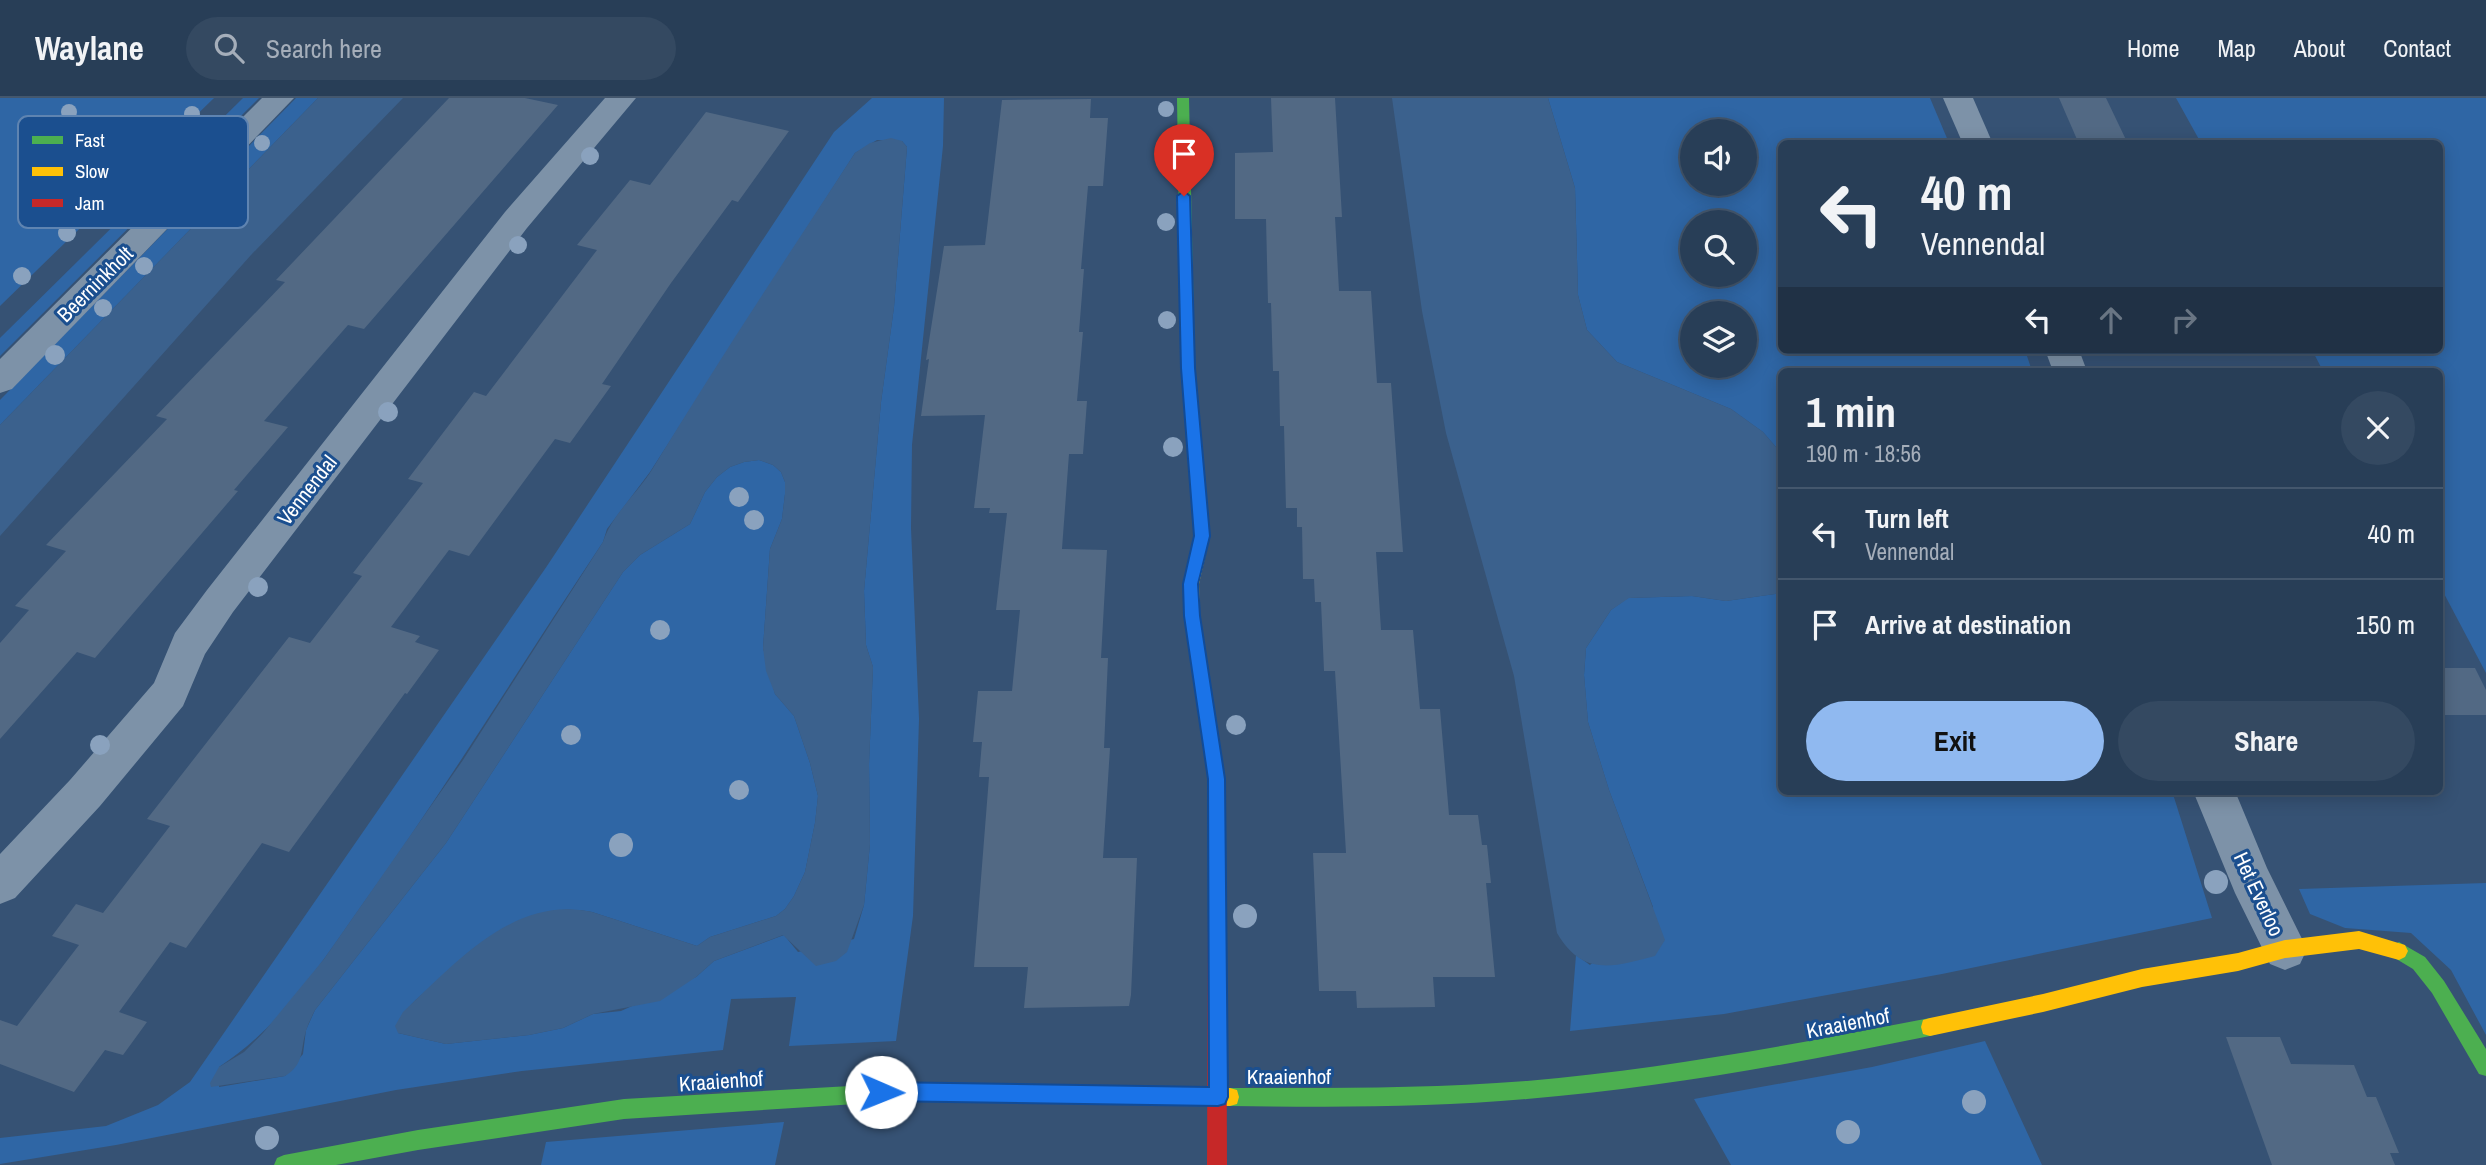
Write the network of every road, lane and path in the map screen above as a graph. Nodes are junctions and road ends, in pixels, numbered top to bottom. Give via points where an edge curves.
1 (279, 98) edge
2 (621, 98) edge
3 (1183, 98) edge
4 (1958, 98) edge
5 (248, 129) edge
6 (1976, 140) edge
7 (150, 228) edge
8 (0, 380) edge
9 (2216, 795) edge
10 (0, 884) edge
11 (2285, 949) junction
12 (2486, 1067) edge
13 (1218, 1097) junction
14 (284, 1165) edge
15 (1217, 1165) edge

1 - 5 street, Beerninkholt
2 - 10 street, Vennendal via 516,220 220,601 189,645 169,694
3 - 13 street via 1188,368 1202,536 1191,584 1192,616 1217,779
4 - 6 street
7 - 8 street, Beerninkholt
9 - 11 street, Het Everloo
11 - 12 street, Het Everloo via 2359,940 2399,951 2419,963 2438,987
11 - 13 street, Kraaienhof via 1880,1039 1684,1072 1457,1094
13 - 14 street, Kraaienhof via 881,1092 624,1109
13 - 15 street

